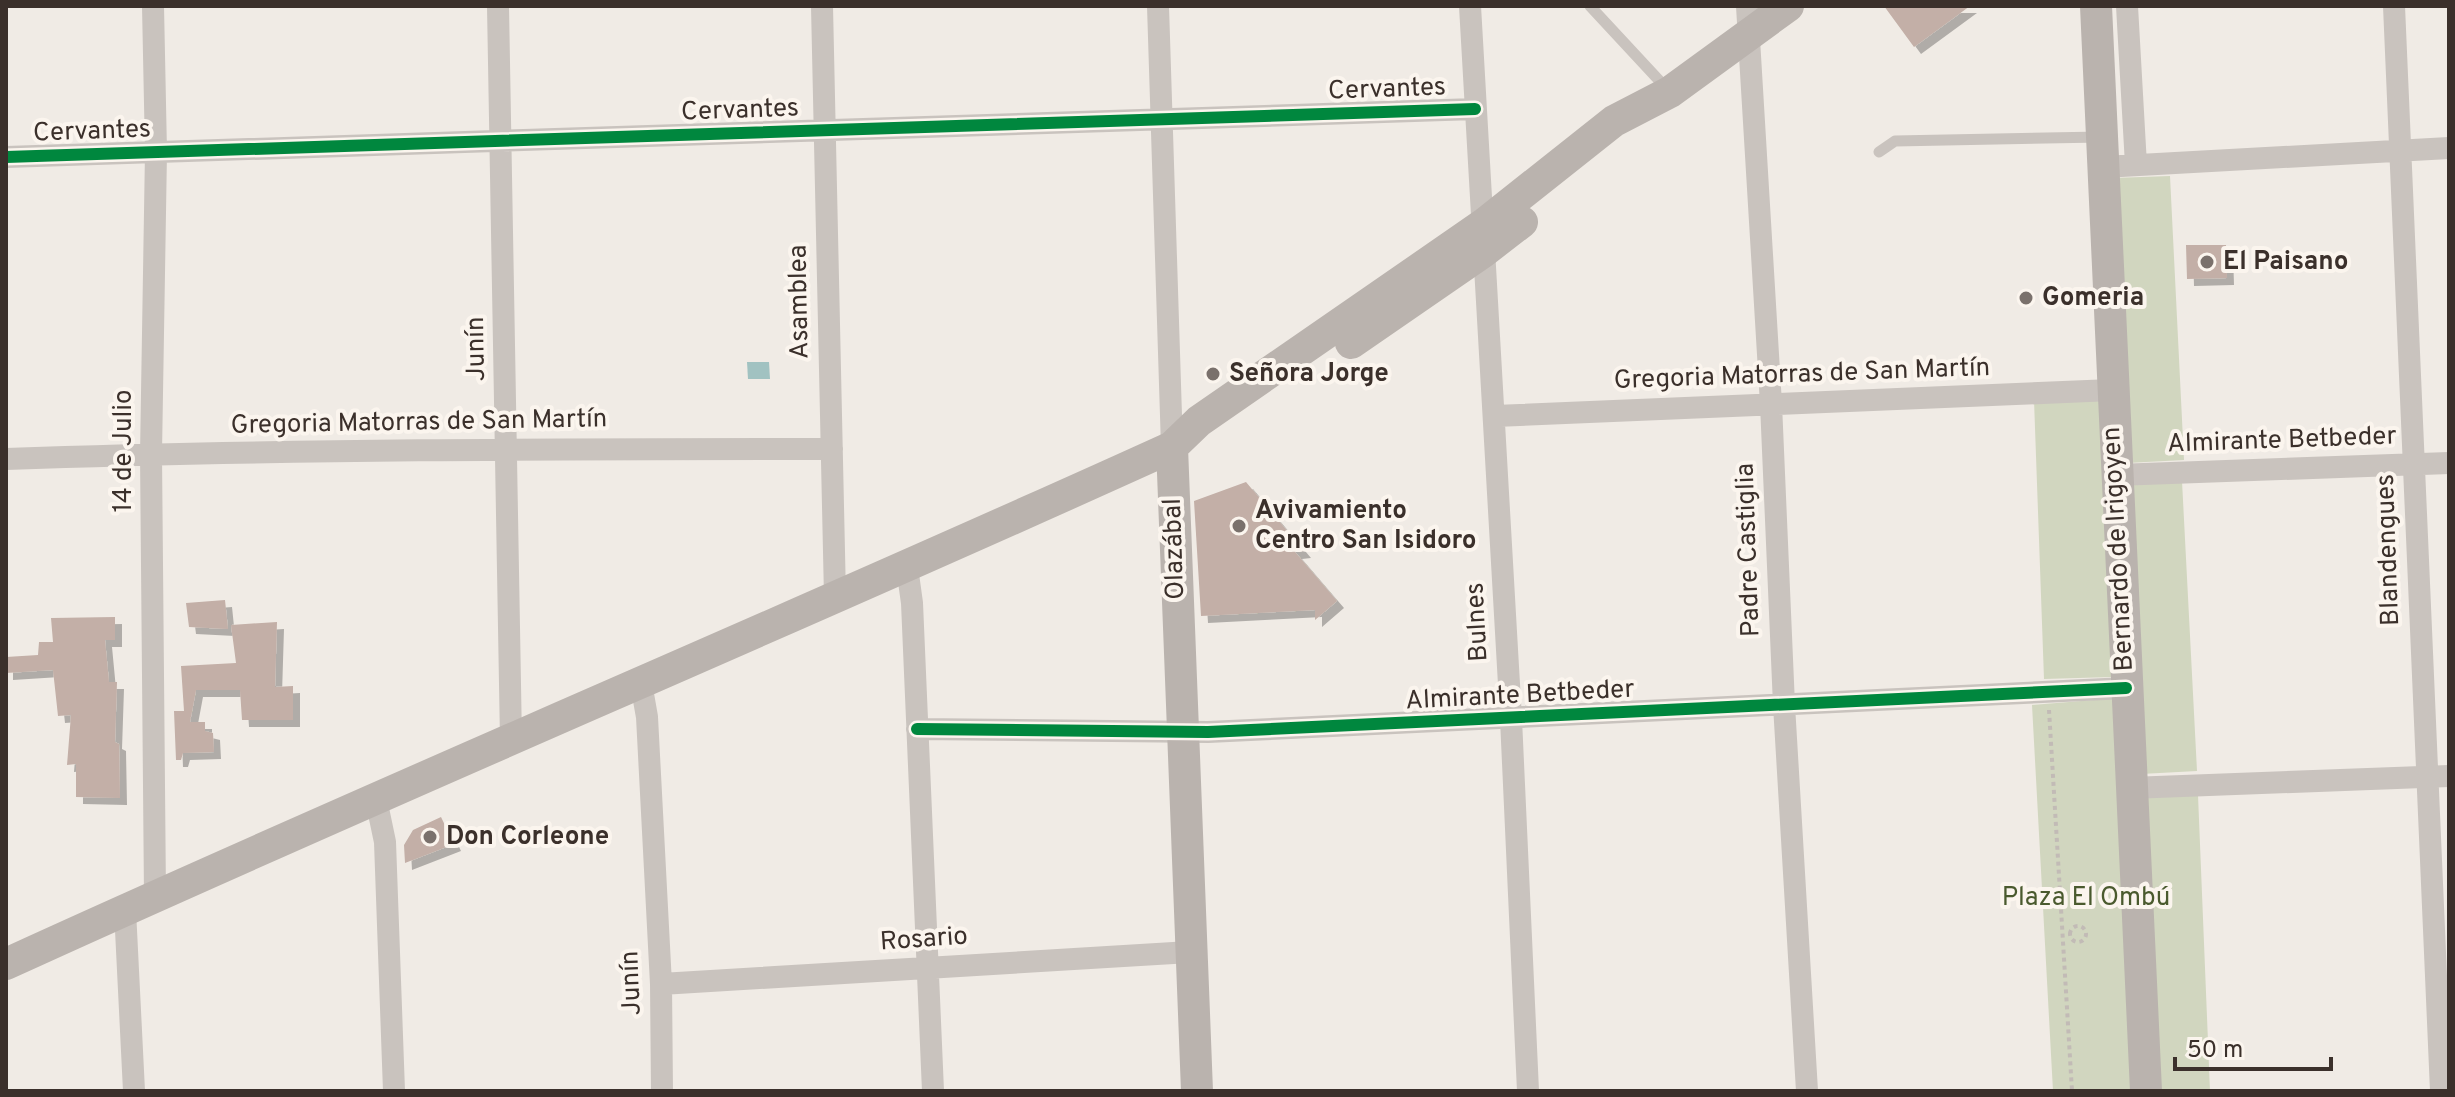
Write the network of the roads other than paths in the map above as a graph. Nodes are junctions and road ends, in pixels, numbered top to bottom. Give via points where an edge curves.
1 (153, 6) edge
2 (498, 6) edge
3 (822, 6) edge
4 (1158, 6) edge
5 (1470, 6) edge
6 (1590, 6) edge
7 (1788, 6) edge
8 (2096, 6) edge
9 (2127, 6) edge
10 (2394, 6) edge
11 (1747, 22) edge
12 (1670, 92) junction
13 (1475, 109) junction
14 (1161, 119) junction
15 (824, 130) junction
16 (501, 141) junction
17 (2449, 148) edge
18 (2400, 150) junction
19 (156, 152) junction
20 (1879, 152) dead end
21 (2102, 152) junction
22 (6, 157) edge
23 (2136, 165) junction
24 (1484, 238) junction
25 (2112, 390) junction
26 (1771, 404) junction
27 (1495, 416) junction
28 (1172, 447) junction
29 (506, 449) junction
30 (832, 449) junction
31 (151, 454) junction
32 (6, 459) edge
33 (2449, 463) edge
34 (2414, 464) junction
35 (2116, 475) junction
36 (907, 567) junction
37 (835, 597) junction
38 (641, 683) junction
39 (2126, 688) junction
40 (1784, 705) junction
41 (1511, 719) junction
42 (917, 729) junction
43 (1182, 731) junction
44 (511, 740) junction
45 (2449, 776) edge
46 (2426, 777) junction
47 (2130, 788) junction
48 (376, 799) junction
49 (155, 896) junction
50 (125, 910) junction
51 (1190, 952) junction
52 (6, 964) edge
53 (928, 968) junction
54 (661, 984) junction
55 (134, 1091) edge
56 (394, 1091) edge
57 (662, 1091) edge
58 (933, 1091) edge
59 (1197, 1091) edge
60 (1528, 1091) edge
61 (1807, 1091) edge
62 (2146, 1091) edge
63 (2441, 1091) edge

1 - 19 street, 14 de Julio
2 - 16 street, Junín
3 - 15 street, Asamblea
4 - 14 street, Olazábal
5 - 13 street, Bulnes
6 - 12 lane
7 - 11 main road
8 - 21 main road, Bernardo de Irigoyen
9 - 23 street
10 - 18 street, Blandengues
11 - 12 main road
11 - 26 street, Padre Castiglia
12 - 24 main road via 1614,121
13 - 14 street, Cervantes
13 - 24 street, Bulnes
14 - 15 street, Cervantes
14 - 28 street, Olazábal
15 - 16 street, Cervantes
15 - 30 street, Asamblea
16 - 19 street, Cervantes
16 - 29 street, Junín
17 - 18 street
18 - 23 street
18 - 34 street, Blandengues
19 - 22 street, Cervantes
19 - 31 street, 14 de Julio
20 - 21 lane via 1895,141
21 - 23 street
21 - 25 main road, Bernardo de Irigoyen
24 - 27 street, Bulnes
24 - 28 main road via 1199,421
25 - 26 street, Gregoria Matorras de San Martín
25 - 35 main road, Bernardo de Irigoyen
26 - 27 street, Gregoria Matorras de San Martín
26 - 40 street, Padre Castiglia
27 - 41 street, Bulnes
28 - 36 main road
28 - 43 main road, Olazábal
29 - 30 street, Gregoria Matorras de San Martín
29 - 31 street, Gregoria Matorras de San Martín
29 - 44 street, Junín
30 - 37 street, Asamblea
31 - 32 street, Gregoria Matorras de San Martín
31 - 49 street, 14 de Julio
33 - 34 street, Almirante Betbeder
34 - 35 street, Almirante Betbeder
34 - 46 street, Blandengues
35 - 39 main road, Bernardo de Irigoyen
36 - 37 main road
36 - 42 street
37 - 38 main road
38 - 44 main road
38 - 54 street, Junín
39 - 40 street, Almirante Betbeder
39 - 47 main road, Bernardo de Irigoyen
40 - 41 street, Almirante Betbeder
40 - 61 street, Padre Castiglia
41 - 43 street, Almirante Betbeder
41 - 60 street, Bulnes
42 - 43 street, Almirante Betbeder
42 - 53 street
43 - 51 main road, Olazábal
44 - 48 main road
45 - 46 street
46 - 47 street
46 - 63 street, Blandengues
47 - 62 main road, Bernardo de Irigoyen
48 - 49 main road
48 - 56 street via 385,842
49 - 50 main road
50 - 52 main road
50 - 55 street
51 - 53 street, Rosario
51 - 59 main road, Olazábal
53 - 54 street, Rosario
53 - 58 street
54 - 57 street, Junín

